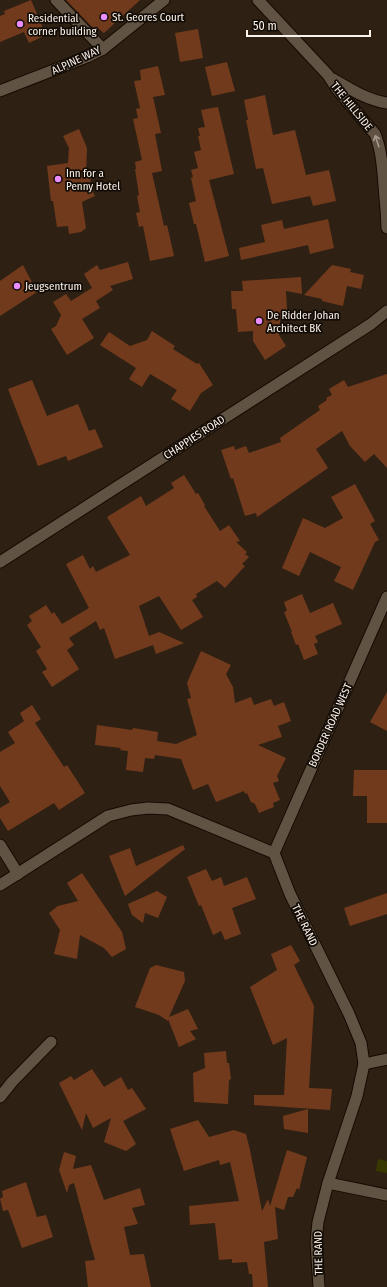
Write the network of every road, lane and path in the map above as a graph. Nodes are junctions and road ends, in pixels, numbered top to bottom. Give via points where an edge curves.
1 (56, 0) edge
2 (164, 0) edge
3 (258, 0) edge
4 (103, 48) junction
5 (328, 75) junction
6 (0, 91) edge
7 (387, 103) edge
8 (386, 206) edge
9 (387, 228) edge
10 (387, 311) edge
11 (0, 562) edge
12 (387, 597) edge
13 (0, 845) edge
14 (274, 853) junction
15 (18, 874) junction
16 (0, 885) edge
17 (51, 1042) dead end
18 (387, 1059) edge
19 (364, 1064) junction
20 (0, 1097) edge
21 (328, 1183) junction
22 (387, 1195) edge
23 (319, 1287) edge

1 - 4 street
2 - 4 street, ALPINE WAY
3 - 5 street, THE HILLSIDE
4 - 6 street, ALPINE WAY via 74,63
5 - 7 street, THE HILLSIDE via 354,91
8 -> 5 street, THE HILLSIDE via 381,156 375,134
8 - 9 street, THE HILLSIDE
10 - 11 street, CHAPPIES ROAD via 371,324
12 - 14 street, BORDER ROAD WEST
13 - 15 street
14 - 15 street via 168,809 148,808 108,816
14 - 19 street, THE RAND via 290,894 349,1014 361,1043
15 - 16 street
17 - 20 street
18 - 19 street
19 - 21 street, THE RAND via 357,1096
21 - 22 street
21 - 23 street, THE RAND via 316,1233

